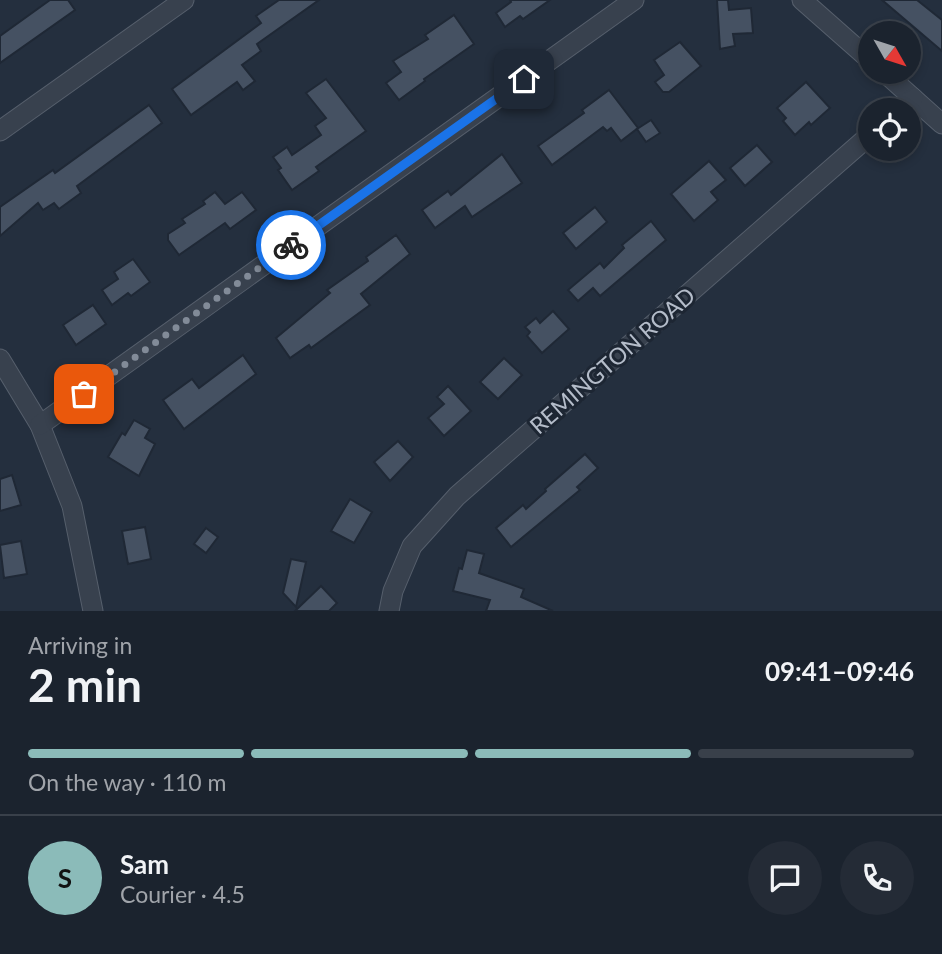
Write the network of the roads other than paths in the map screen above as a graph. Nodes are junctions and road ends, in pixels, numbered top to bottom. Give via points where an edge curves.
1 (184, 0) edge
2 (634, 0) edge
3 (802, 0) edge
4 (858, 49) edge
5 (921, 112) edge
6 (942, 124) edge
7 (0, 131) edge
8 (858, 145) edge
9 (0, 359) edge
10 (40, 425) junction
11 (93, 611) edge
12 (389, 611) edge

1 - 7 street
2 - 10 street
3 - 4 street
5 - 6 street
8 - 12 street, REMINGTON ROAD via 457,496 412,546
9 - 10 street
10 - 11 street via 72,506

